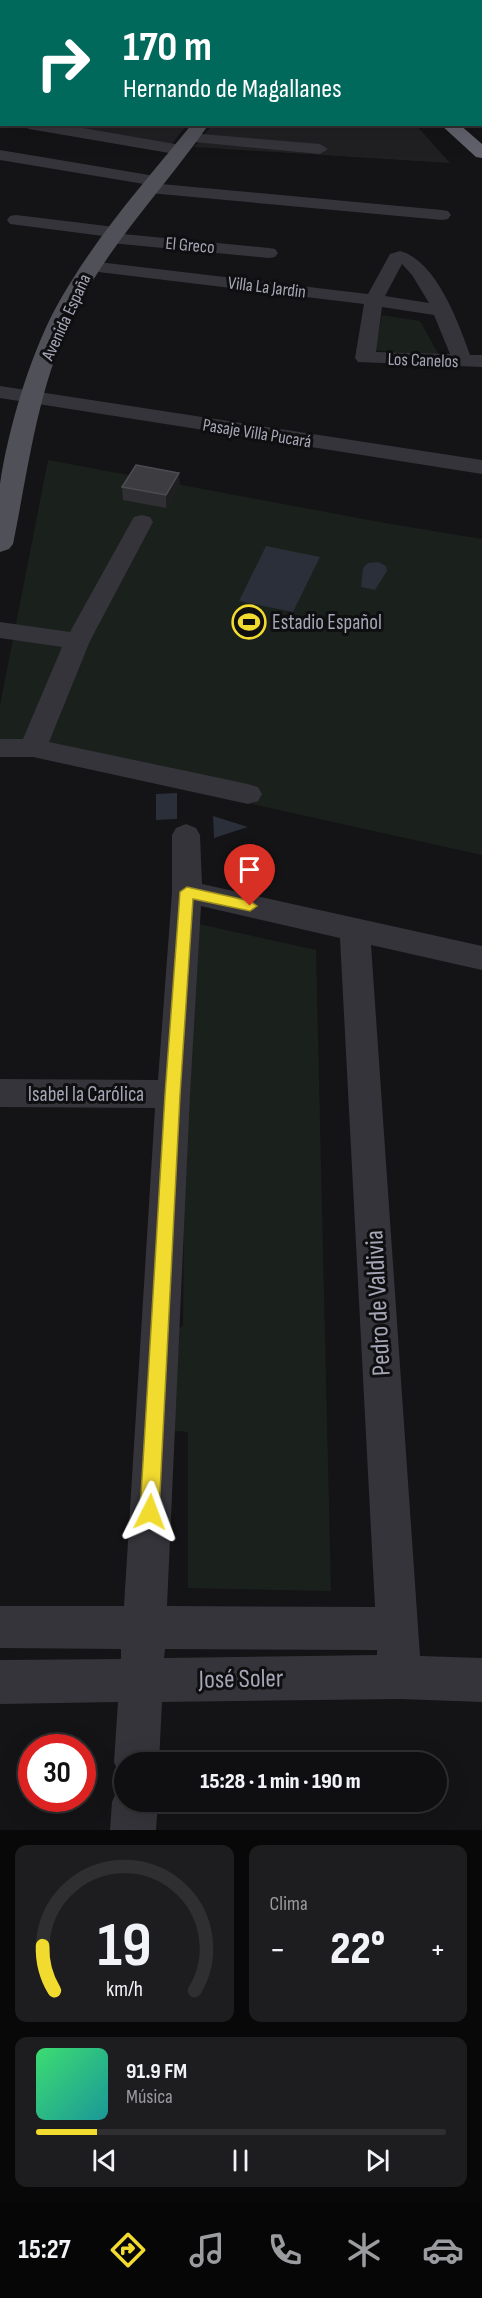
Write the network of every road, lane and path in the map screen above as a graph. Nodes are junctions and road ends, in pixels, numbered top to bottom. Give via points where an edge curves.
1 (52, 126) edge
2 (450, 126) edge
3 (462, 126) edge
4 (191, 138) edge
5 (482, 148) edge
6 (320, 149) dead end
7 (482, 153) edge
8 (0, 156) edge
9 (154, 182) junction
10 (308, 188) dead end
11 (442, 215) dead end
12 (16, 220) dead end
13 (112, 235) junction
14 (269, 253) dead end
15 (90, 266) junction
16 (374, 300) junction
17 (444, 311) junction
18 (473, 361) edge
19 (0, 392) edge
20 (32, 398) junction
21 (482, 467) edge
22 (5, 499) edge
23 (142, 522) dead end
24 (0, 544) edge
25 (0, 630) edge
26 (77, 641) junction
27 (0, 748) edge
28 (33, 748) junction
29 (248, 794) dead end
30 (186, 835) dead end
31 (187, 892) junction
32 (355, 930) junction
33 (482, 958) edge
34 (0, 1093) edge
35 (173, 1095) junction
36 (0, 1626) edge
37 (143, 1628) junction
38 (396, 1629) junction
39 (400, 1677) junction
40 (142, 1680) junction
41 (482, 1680) edge
42 (0, 1682) edge
43 (138, 1752) edge
44 (134, 1812) edge
45 (133, 1830) edge

1 - 4 street
2 - 7 highway
3 - 5 highway
4 - 6 street
4 - 9 main road, Avenida España
8 - 9 street
9 - 10 street
9 - 11 street
9 - 13 main road, Avenida España
12 - 13 street, El Greco
13 - 14 street, El Greco
13 - 15 main road, Avenida España
15 - 16 street, Villa La Jardin
15 - 20 main road, Avenida España via 63,314
16 - 17 street, Villa La Jardin
16 - 17 street via 400,256 414,265
16 - 18 street, Los Canelos via 365,358
17 - 18 street
19 - 20 street, Pasaje Villa Pucará
20 - 21 street, Pasaje Villa Pucará
20 - 22 main road, Avenida España
22 - 24 main road, Avenida España
23 - 26 street
25 - 26 street
26 - 28 street
27 - 28 street
28 - 29 street
30 - 31 street
31 - 32 street
31 - 35 street
32 - 33 street
32 - 38 street, Pedro de Valdivia
34 - 35 street, Isabel la Carólica
35 - 37 street
36 - 37 street
37 - 38 street
37 - 40 street
38 - 39 street, Pedro de Valdivia
39 - 40 street, José Soler
39 - 41 street, José Soler
40 - 42 street, José Soler
40 - 43 street
44 - 45 street

